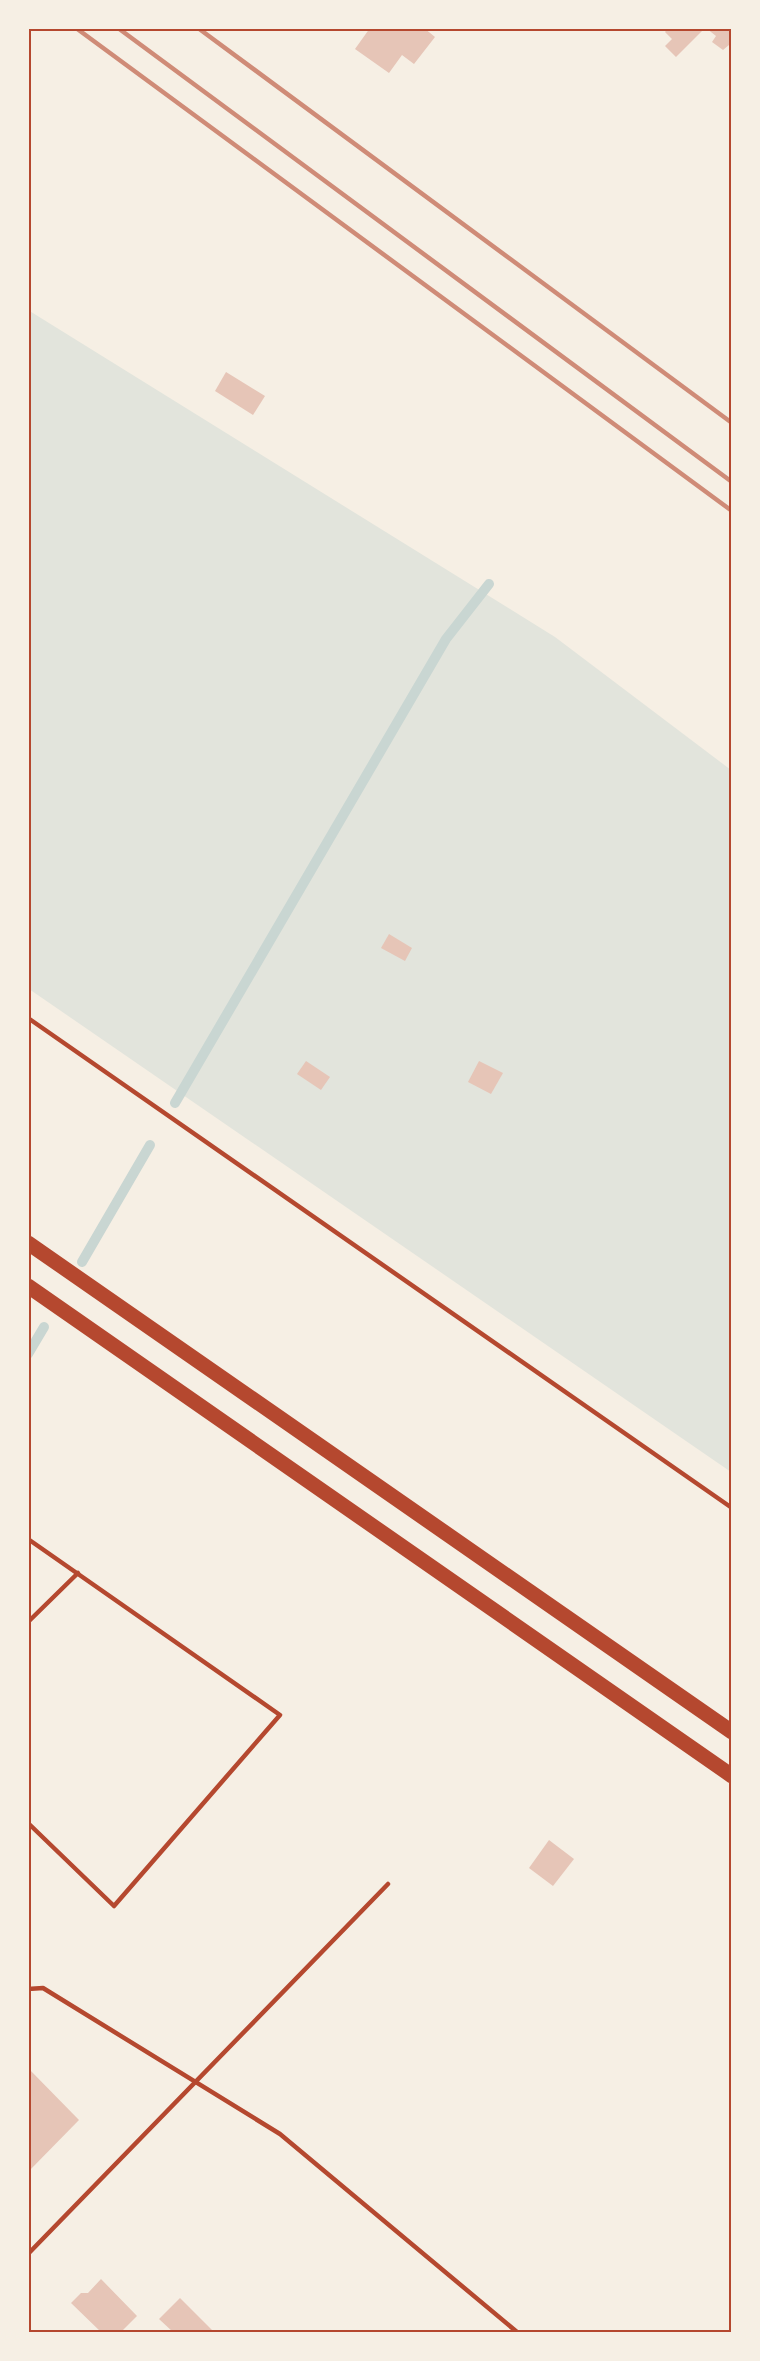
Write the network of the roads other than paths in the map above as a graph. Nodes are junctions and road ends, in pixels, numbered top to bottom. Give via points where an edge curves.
1 (28, 1018) edge
2 (28, 1243) edge
3 (28, 1286) edge
4 (732, 1508) edge
5 (28, 1539) edge
6 (78, 1573) junction
7 (28, 1622) edge
8 (732, 1732) edge
9 (729, 1774) edge
10 (28, 1823) edge
11 (388, 1884) dead end
12 (28, 1989) edge
13 (196, 2082) junction
14 (28, 2254) edge
15 (517, 2332) edge

1 - 4 lane
2 - 8 main road
3 - 9 main road
5 - 6 lane
6 - 7 lane
6 - 10 lane via 280,1715 114,1906
11 - 13 lane
12 - 13 lane via 43,1988
13 - 14 lane
13 - 15 lane via 280,2134

